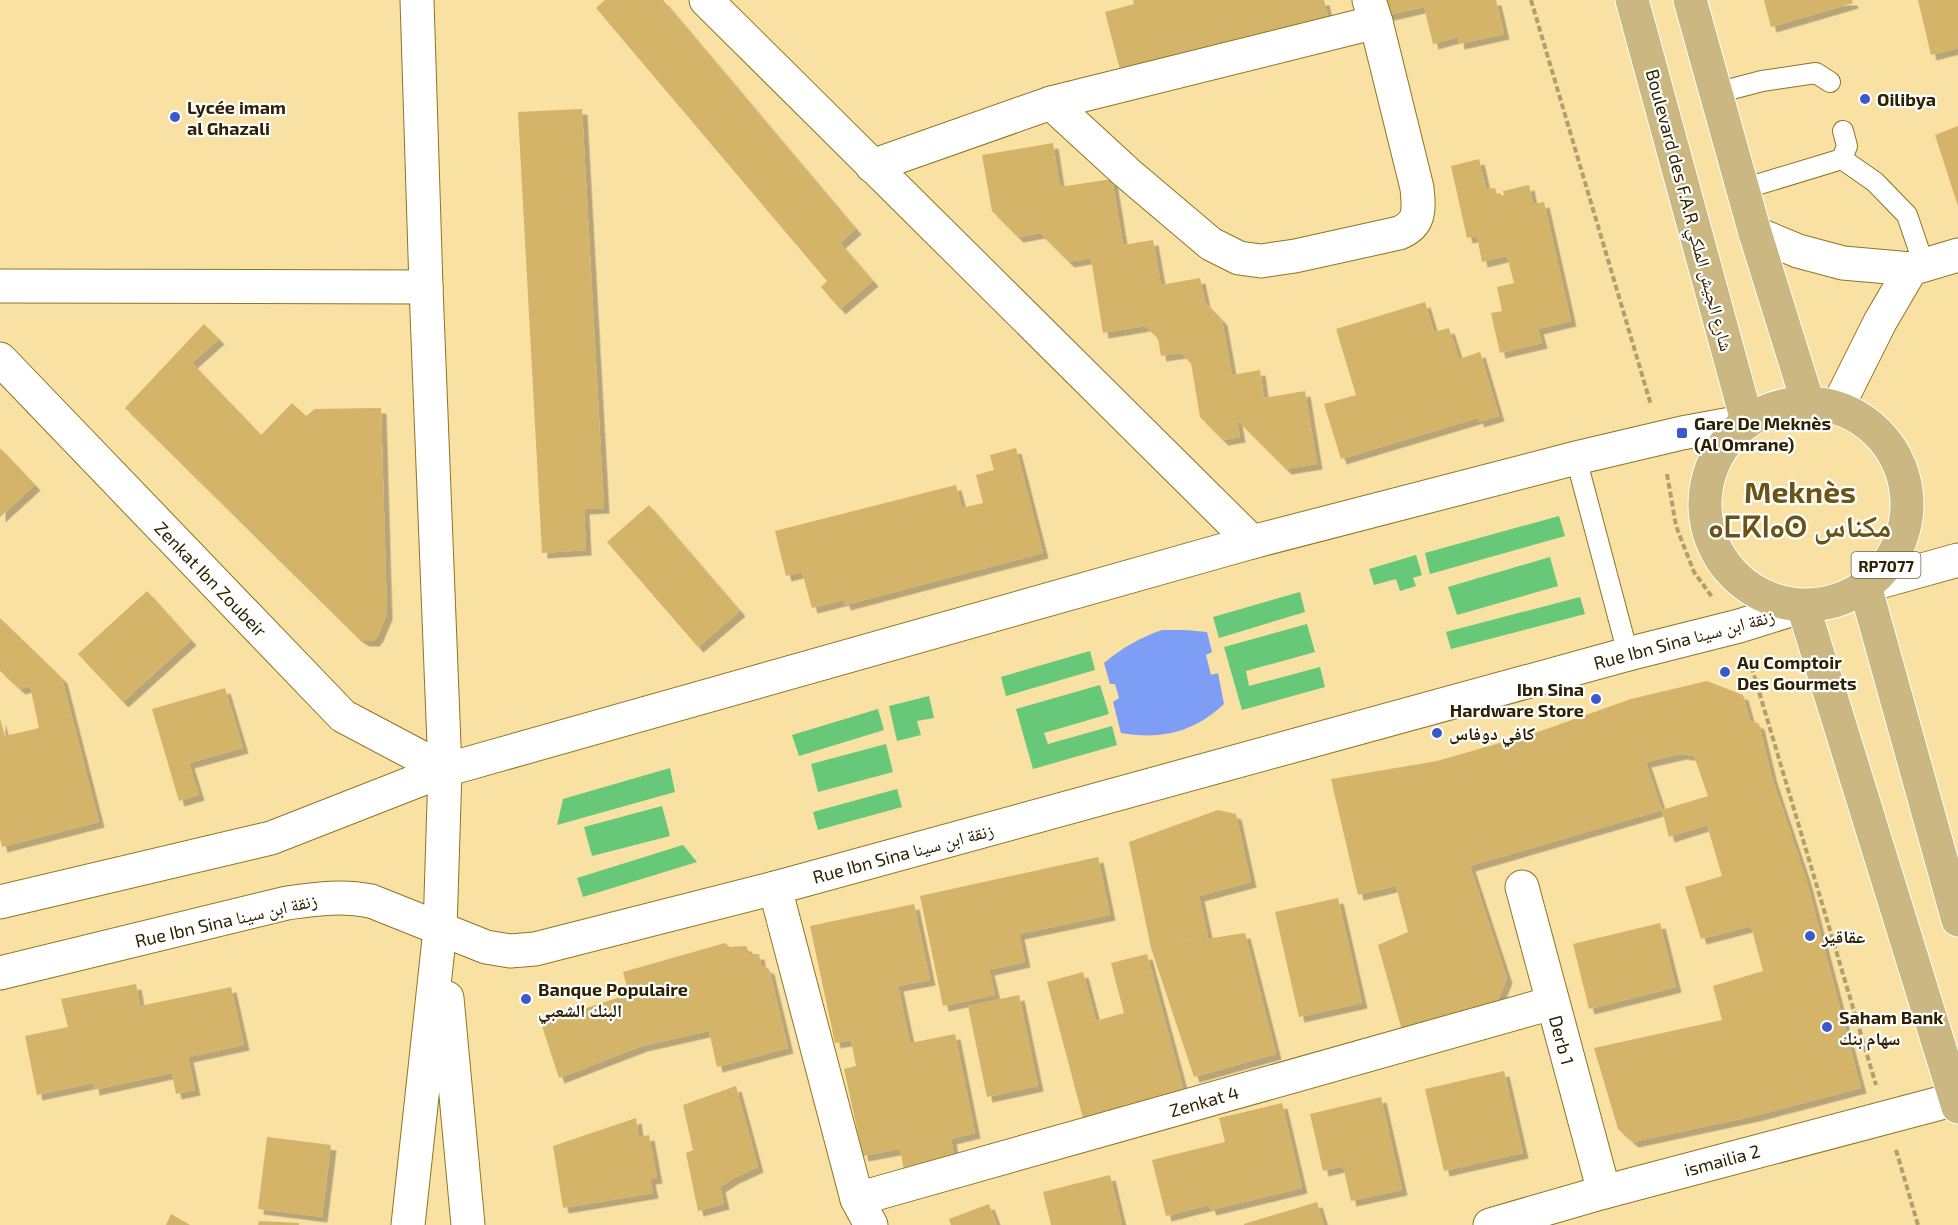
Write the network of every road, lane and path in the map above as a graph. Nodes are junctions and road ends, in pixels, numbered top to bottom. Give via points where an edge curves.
1 (417, 0) edge
2 (706, 0) edge
3 (1531, 0) edge
4 (1632, 0) edge
5 (1690, 0) edge
6 (1372, 11) edge
7 (1830, 82) dead end
8 (1716, 93) junction
9 (1051, 103) junction
10 (1843, 131) dead end
11 (1842, 159) junction
12 (872, 166) junction
13 (1743, 189) junction
14 (1755, 233) junction
15 (1958, 255) edge
16 (1917, 267) junction
17 (0, 286) edge
18 (426, 287) junction
19 (0, 359) edge
20 (1823, 406) junction
21 (1747, 421) junction
22 (1661, 438) junction
23 (1576, 458) junction
24 (1252, 542) junction
25 (1958, 560) edge
26 (1865, 586) junction
27 (1803, 606) junction
28 (1739, 626) junction
29 (1628, 654) junction
30 (445, 770) junction
31 (1522, 887) dead end
32 (775, 888) junction
33 (0, 902) edge
34 (1958, 920) edge
35 (440, 930) junction
36 (0, 973) edge
37 (1552, 1003) junction
38 (1957, 1103) edge
39 (1886, 1118) junction
40 (1604, 1192) junction
41 (864, 1212) edge
42 (408, 1225) edge
43 (468, 1225) edge
44 (1490, 1225) edge
45 (1918, 1225) edge

1 - 18 street
2 - 12 street
3 - 22 path
4 - 21 main road, Boulevard des F.A.R شارع الجيش الملكي
5 - 8 main road
6 - 9 street
6 - 9 street via 1417,188 1419,211 1409,229 1400,233 1295,256 1261,261 1239,258 1211,244
7 - 8 lane via 1816,73
8 - 13 main road
9 - 12 street
10 - 11 lane via 1847,146
11 - 13 lane
11 - 16 lane via 1875,182 1907,215
12 - 24 street
13 - 14 main road
14 - 16 street via 1798,251 1843,263
14 - 20 main road
15 - 16 street
16 - 20 street
17 - 18 street
18 - 30 street
19 - 30 street, Zenkat Ibn Zoubeir via 343,716
20 - 21 main road, RP7077 via 1787,404
20 - 26 main road, RP7077 via 1863,421 1886,443 1901,471 1907,503 1902,534 1888,564
21 - 22 street
21 - 27 main road, RP7077 via 1725,443 1710,471 1704,502 1709,533 1723,562 1744,585 1772,600
22 - 23 street
22 - 28 path via 1676,526 1694,572
23 - 24 street
23 - 29 lane
24 - 30 street
25 - 26 street
26 - 27 main road, RP7077 via 1825,604
26 - 34 main road, RP7077
27 - 28 street, Rue Ibn Sina زنقة ابن سينا
27 - 38 main road
28 - 29 street, Rue Ibn Sina زنقة ابن سينا
28 - 39 path
29 - 32 street, Rue Ibn Sina زنقة ابن سينا
30 - 33 street via 271,838
30 - 35 street
31 - 37 street, Derb 1
32 - 35 street, Rue Ibn Sina زنقة ابن سينا via 535,949 510,951 486,947
32 - 41 street
35 - 36 street, Rue Ibn Sina زنقة ابن سينا via 371,901 332,897 286,903
35 - 42 street
35 - 43 street
37 - 40 street, Derb 1
37 - 41 street, Zenkat 4
38 - 39 street, ismailia 2
39 - 40 street, ismailia 2
39 - 45 path
40 - 44 street, ismailia 2

